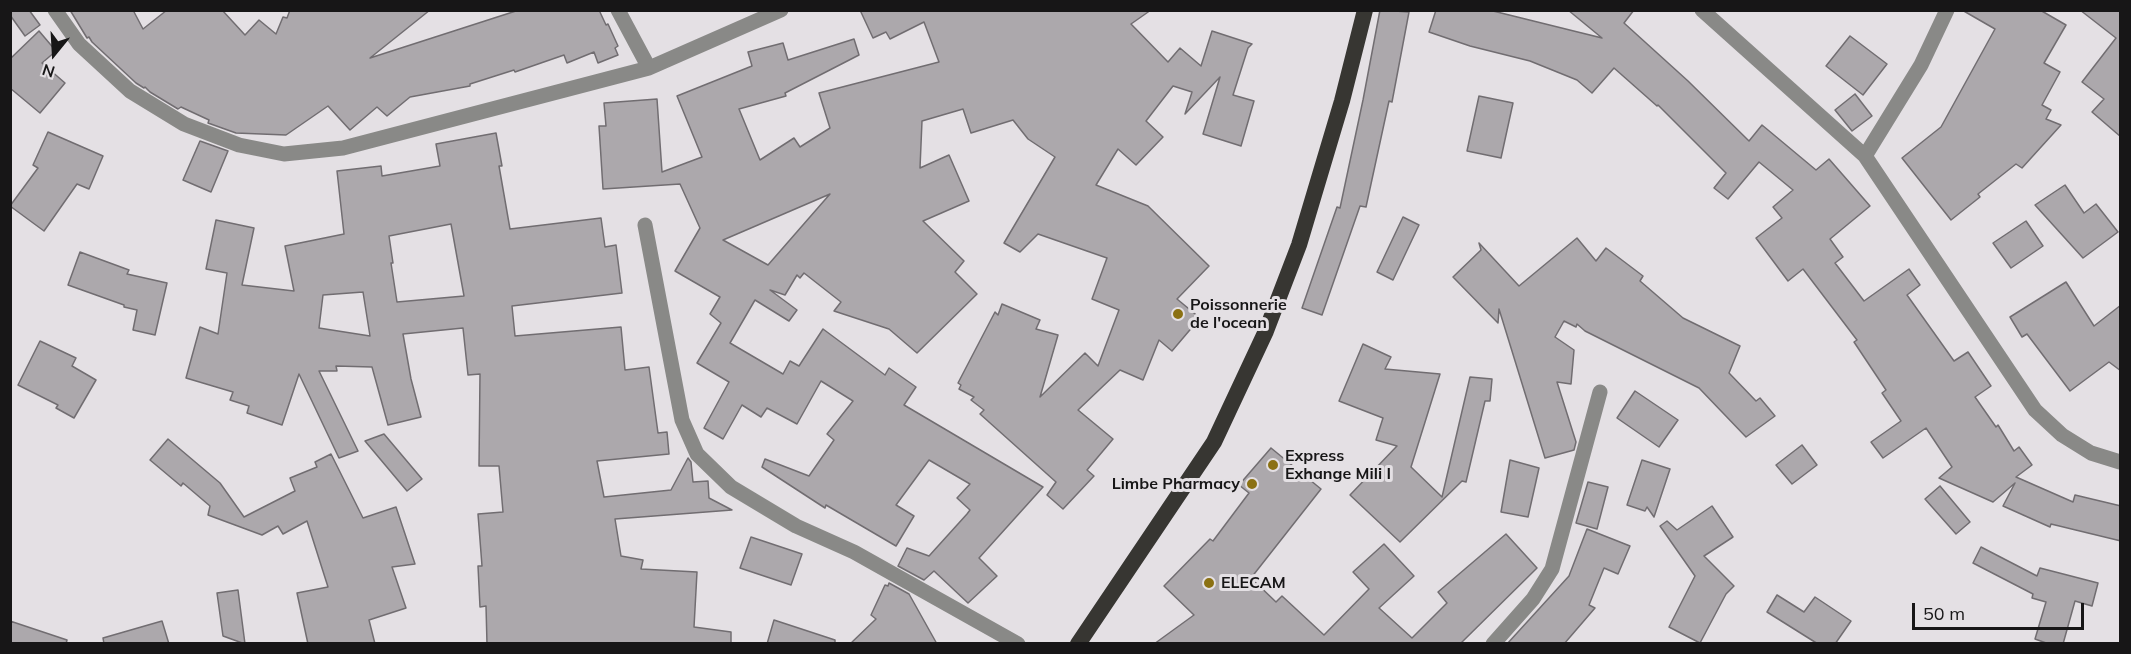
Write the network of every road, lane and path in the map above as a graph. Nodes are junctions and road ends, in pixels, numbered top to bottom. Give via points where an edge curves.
1 (55, 10) edge
2 (618, 10) edge
3 (781, 10) edge
4 (1365, 10) edge
5 (1702, 10) edge
6 (1947, 10) edge
7 (649, 68) junction
8 (1865, 156) junction
9 (645, 225) dead end
10 (1600, 392) dead end
11 (2121, 462) edge
12 (1018, 644) edge
13 (1078, 644) edge
14 (1493, 644) edge

1 - 7 street via 79,44 130,91 184,124 239,145 284,154 343,147
2 - 7 street
3 - 7 street
4 - 13 highway via 1299,245 1266,331 1214,442
5 - 8 street
6 - 8 street via 1921,65
8 - 11 street via 2036,410 2071,441 2091,453
9 - 12 street via 682,420 697,454 731,487 796,526 854,552
10 - 14 street via 1552,569 1533,599

